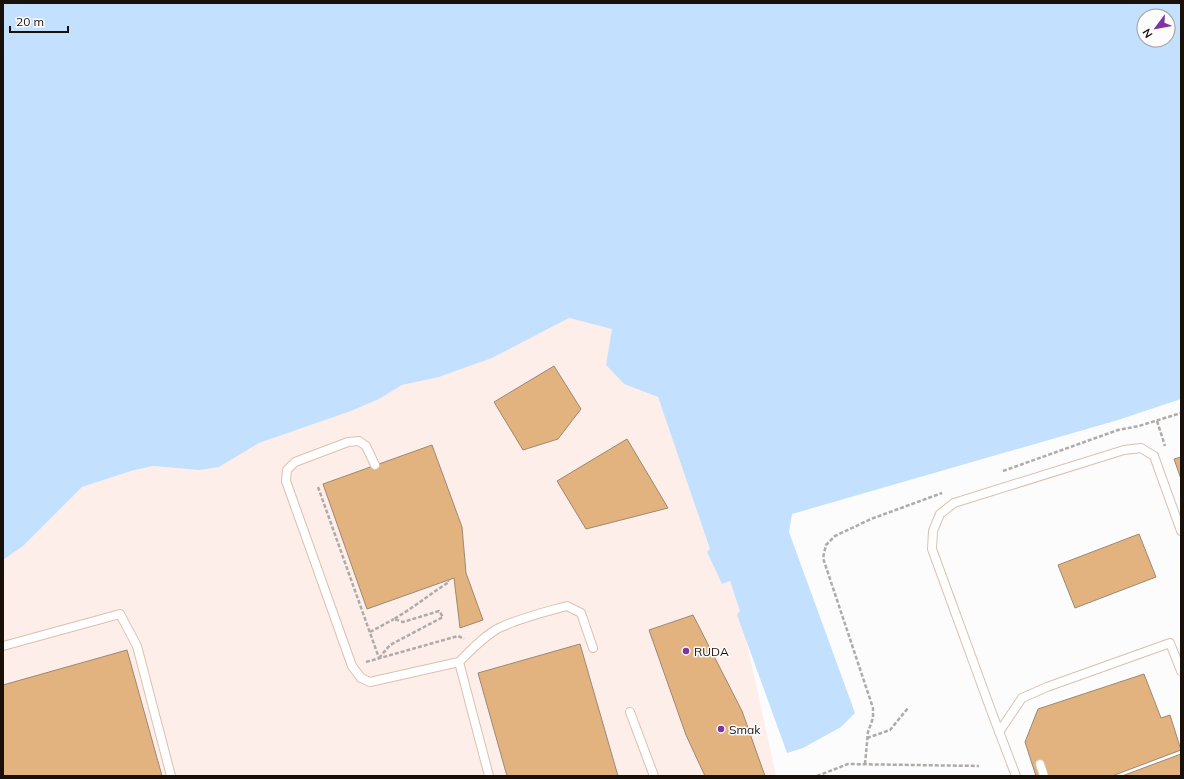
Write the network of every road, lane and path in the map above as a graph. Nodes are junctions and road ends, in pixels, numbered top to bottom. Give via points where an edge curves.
1 (1156, 421) dead end
2 (1166, 451) dead end
3 (375, 465) dead end
4 (318, 487) dead end
5 (1181, 531) edge
6 (448, 580) dead end
7 (394, 619) junction
8 (370, 632) junction
9 (475, 645) junction
10 (3, 646) edge
11 (593, 648) dead end
12 (379, 658) junction
13 (459, 662) junction
14 (352, 666) junction
15 (1181, 671) edge
16 (908, 708) dead end
17 (630, 712) dead end
18 (999, 732) junction
19 (867, 738) dead end
20 (1040, 764) dead end
21 (979, 766) dead end
22 (172, 776) edge
23 (489, 776) edge
24 (654, 776) edge
25 (817, 776) edge
26 (1016, 776) edge
27 (1044, 776) edge

1 - 2 path
3 - 14 lane via 366,446 359,441 348,442 295,462 287,470 286,480
4 - 8 path
5 - 18 lane via 1154,456 1141,448 1124,450 954,503 940,514 933,531 932,549
6 - 7 path via 449,582 412,609
7 - 8 path
7 - 12 path via 402,622 439,611 443,617 390,645
8 - 12 path
9 - 11 lane via 499,628 567,606 581,613
9 - 12 path via 458,636
9 - 13 lane
10 - 22 lane via 120,614 137,646
12 - 14 path
13 - 14 lane via 370,682 361,678
13 - 23 lane
15 - 18 lane via 1170,643 1022,698
16 - 19 path via 890,730
17 - 24 lane
18 - 26 lane
20 - 27 lane
21 - 25 path via 848,764

